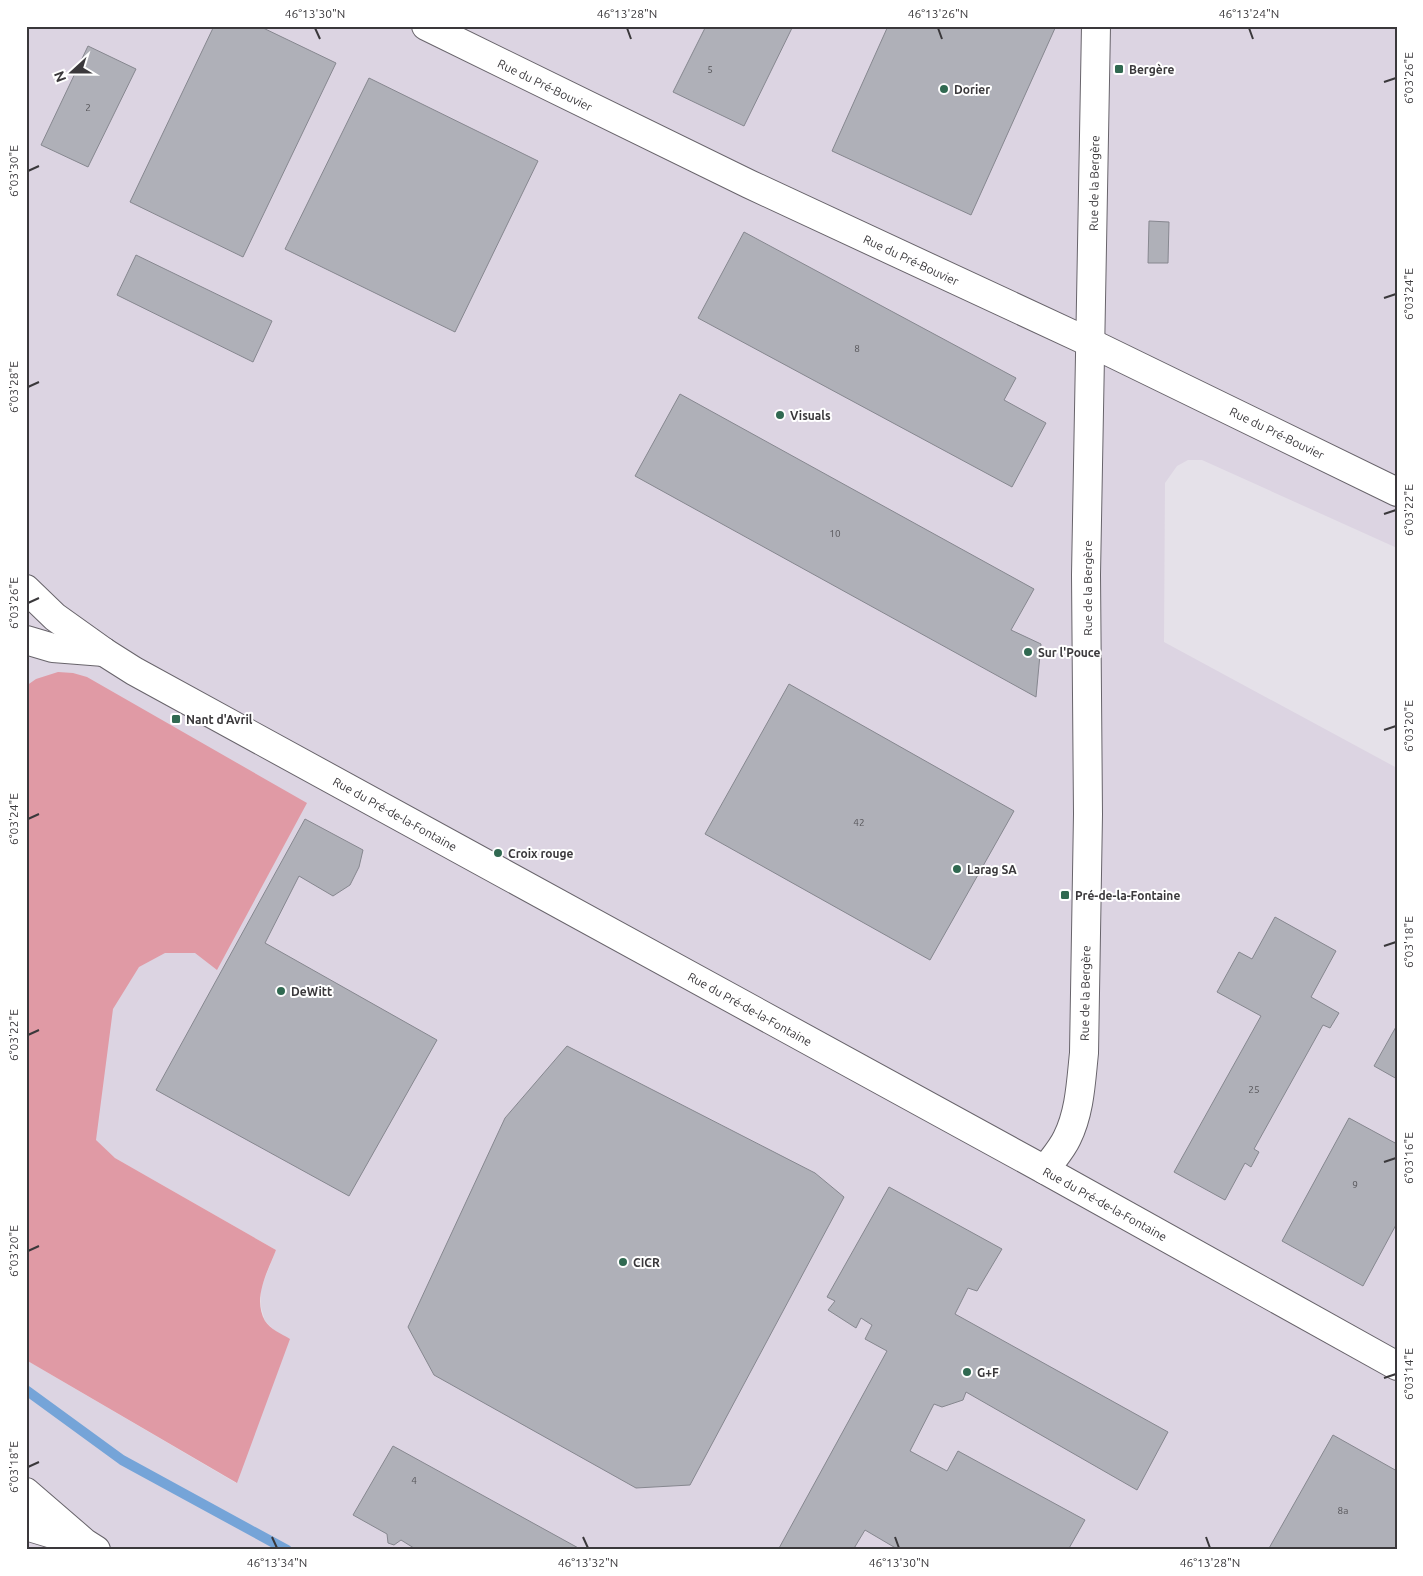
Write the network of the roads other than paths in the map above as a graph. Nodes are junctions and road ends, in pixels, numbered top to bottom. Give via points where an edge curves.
1 (426, 26) edge
2 (1096, 26) edge
3 (1092, 343) junction
4 (1397, 492) edge
5 (26, 589) edge
6 (26, 640) edge
7 (104, 652) junction
8 (1045, 1170) junction
9 (1397, 1366) edge
10 (27, 1492) edge
11 (26, 1526) edge
12 (90, 1547) edge

1 - 3 street, Rue du Pré-Bouvier via 749,184
2 - 3 street, Rue de la Bergère
3 - 4 street, Rue du Pré-Bouvier
3 - 8 street, Rue de la Bergère via 1086,575 1088,814 1084,1053 1081,1092 1073,1123 1067,1139
5 - 7 street, Rue du Pré-de-la-Fontaine via 55,617
6 - 7 street, Rue du Pré-de-la-Fontaine via 53,648
7 - 8 street, Rue du Pré-de-la-Fontaine
8 - 9 street, Rue du Pré-de-la-Fontaine
10 - 12 street
11 - 12 street

